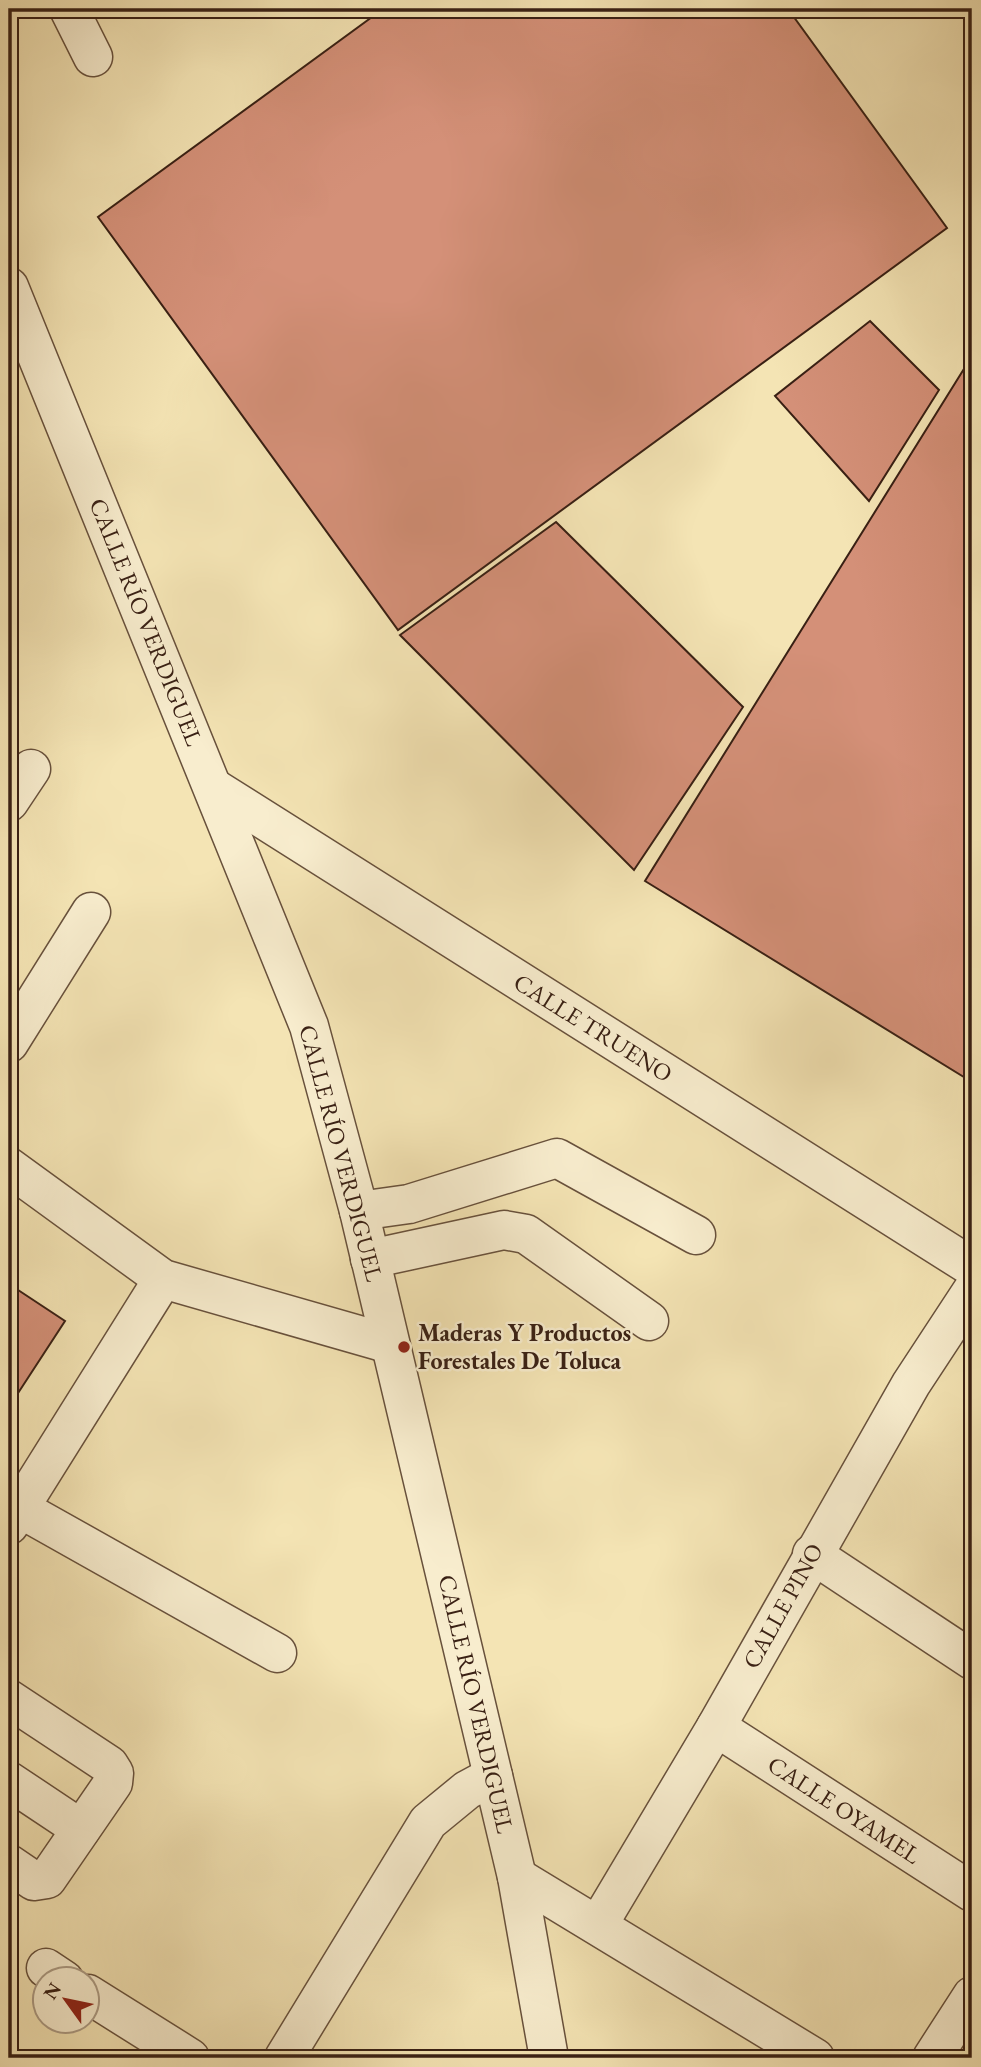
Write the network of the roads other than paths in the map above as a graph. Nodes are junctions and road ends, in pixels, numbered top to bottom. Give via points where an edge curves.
1 (69, 9) edge
2 (93, 57) dead end
3 (9, 287) edge
4 (31, 769) dead end
5 (214, 788) junction
6 (9, 802) edge
7 (91, 912) dead end
8 (9, 1043) edge
9 (9, 1167) edge
10 (359, 1211) junction
11 (695, 1235) dead end
12 (370, 1259) junction
13 (972, 1267) edge
14 (163, 1279) junction
15 (972, 1291) edge
16 (649, 1321) dead end
17 (390, 1345) junction
18 (14, 1517) edge
19 (812, 1554) junction
20 (278, 1653) dead end
21 (972, 1660) edge
22 (9, 1699) edge
23 (716, 1727) junction
24 (493, 1776) junction
25 (9, 1781) edge
26 (81, 1829) junction
27 (9, 1864) edge
28 (517, 1877) junction
29 (972, 1892) edge
30 (598, 1924) junction
31 (972, 1996) edge
32 (102, 2003) edge
33 (553, 2054) edge
34 (190, 2058) edge
35 (284, 2058) edge
36 (815, 2058) edge
37 (932, 2058) edge

1 - 2 street
3 - 5 street, CALLE RÍO VERDIGUEL
4 - 6 street
5 - 10 street, CALLE RÍO VERDIGUEL via 309,1026
5 - 13 street, CALLE TRUENO
7 - 8 street
9 - 14 street
10 - 11 street via 409,1204 556,1158
10 - 12 street, CALLE RÍO VERDIGUEL
12 - 16 street via 516,1231
12 - 17 street, CALLE RÍO VERDIGUEL
14 - 17 street
14 - 18 street
15 - 19 street, CALLE PINO via 911,1384
17 - 24 street, CALLE RÍO VERDIGUEL
18 - 20 street
19 - 21 street
19 - 23 street, CALLE PINO
22 - 26 street via 109,1765 114,1773 113,1783
23 - 29 street, CALLE OYAMEL
23 - 30 street, CALLE PINO
24 - 28 street, CALLE RÍO VERDIGUEL
24 - 35 street via 467,1790 428,1822
25 - 26 street
26 - 27 street via 47,1879 34,1881
28 - 30 street
28 - 33 street, CALLE RÍO VERDIGUEL
30 - 36 street
31 - 37 street
32 - 34 street

